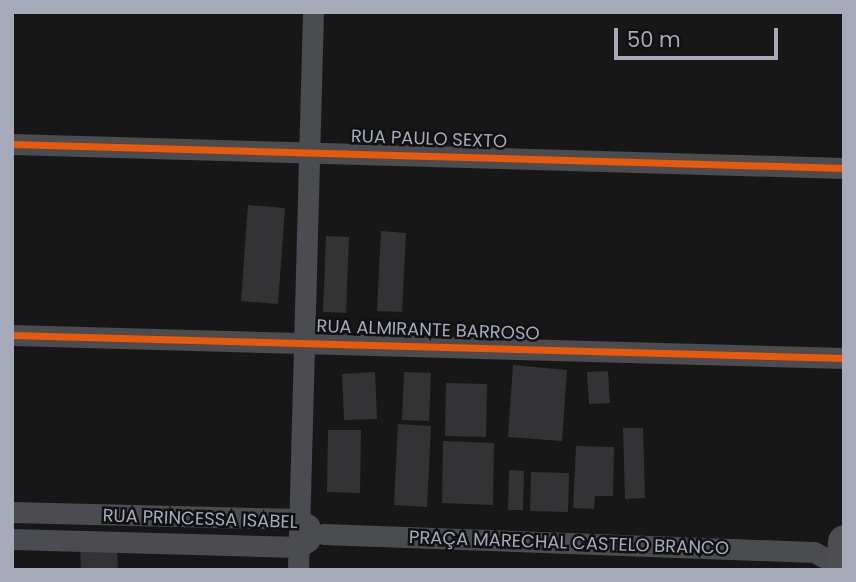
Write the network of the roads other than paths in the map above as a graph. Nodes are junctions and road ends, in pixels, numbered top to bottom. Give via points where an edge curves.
1 (313, 12) edge
2 (12, 144) edge
3 (308, 151) junction
4 (844, 168) edge
5 (12, 335) edge
6 (303, 342) junction
7 (844, 358) edge
8 (12, 512) edge
9 (299, 519) junction
10 (323, 534) junction
11 (12, 539) edge
12 (299, 547) junction
13 (838, 556) edge
14 (298, 570) edge

1 - 3 street
2 - 3 street, RUA PAULO SEXTO
3 - 4 street, RUA PAULO SEXTO
3 - 6 street
5 - 6 street, RUA ALMIRANTE BARROSO
6 - 7 street, RUA ALMIRANTE BARROSO
6 - 9 street
8 - 9 street, RUA PRINCESSA ISABEL
9 - 10 street, RUA PRINCESSA ISABEL
9 - 12 street
10 - 12 street, RUA PRINCESSA ISABEL
10 - 13 street, PRAÇA MARECHAL CASTELO BRANCO
11 - 12 street, RUA PRINCESSA ISABEL
12 - 14 street

